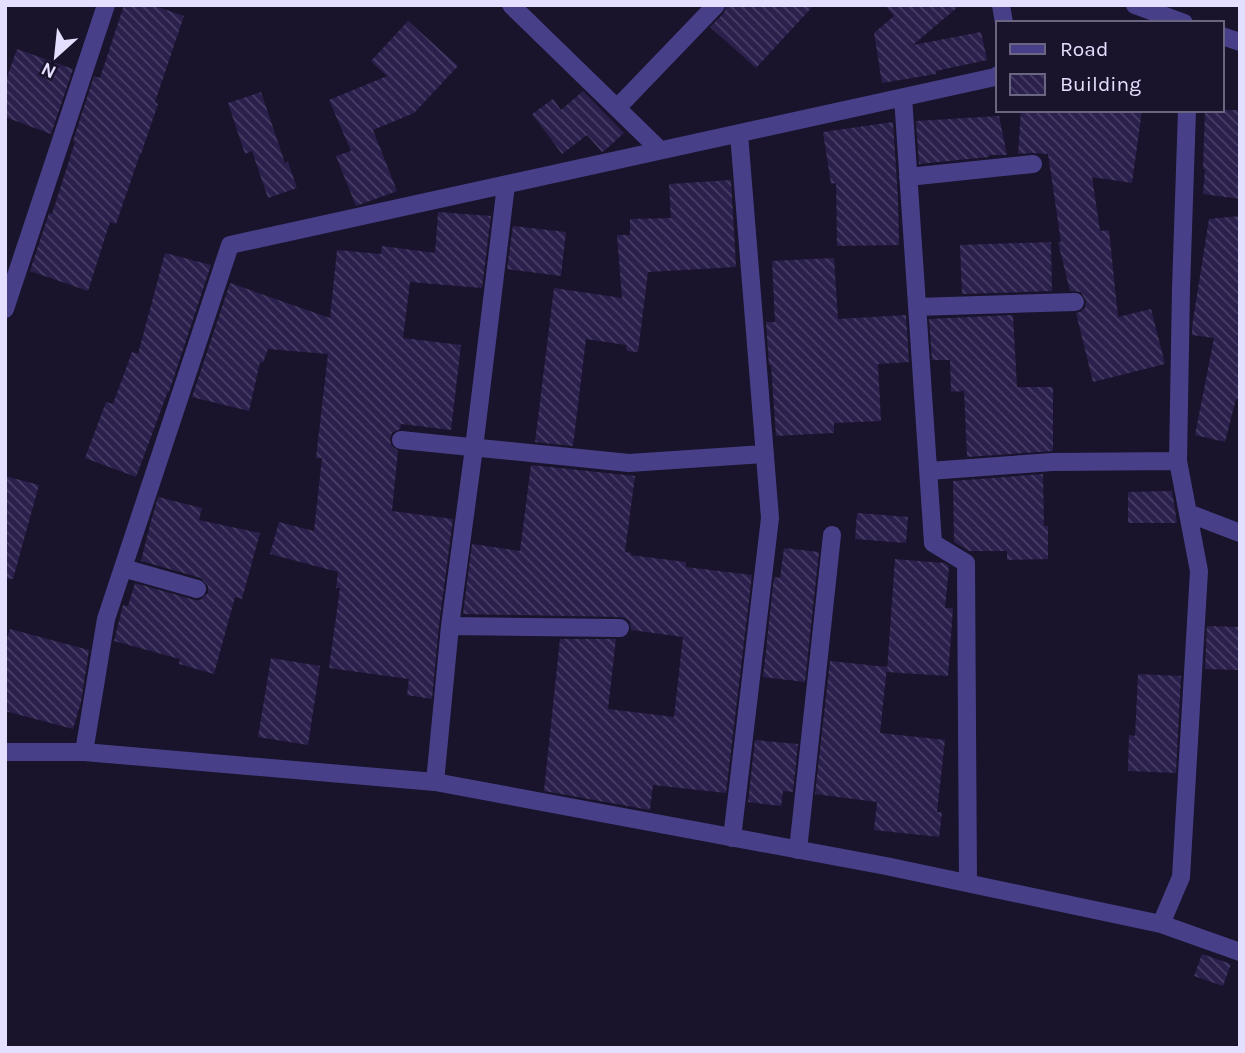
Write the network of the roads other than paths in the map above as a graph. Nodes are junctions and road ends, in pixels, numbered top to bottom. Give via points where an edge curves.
1 (106, 5) edge
2 (511, 5) edge
3 (716, 5) edge
4 (1135, 5) edge
5 (1179, 21) edge
6 (996, 76) edge
7 (903, 97) junction
8 (617, 108) junction
9 (1187, 112) edge
10 (739, 134) junction
11 (660, 150) junction
12 (1033, 164) dead end
13 (908, 177) junction
14 (506, 185) junction
15 (1075, 302) dead end
16 (918, 307) junction
17 (5, 309) edge
18 (401, 440) dead end
19 (474, 448) junction
20 (764, 454) junction
21 (1178, 461) junction
22 (929, 471) junction
23 (1188, 513) junction
24 (1240, 533) edge
25 (832, 535) dead end
26 (123, 568) junction
27 (197, 589) dead end
28 (450, 626) junction
29 (620, 628) dead end
30 (5, 752) edge
31 (84, 752) junction
32 (435, 782) junction
33 (732, 838) junction
34 (798, 850) junction
35 (968, 883) junction
36 (1161, 924) junction
37 (1240, 952) edge

1 - 17 street
2 - 8 street
3 - 8 street
4 - 5 street
6 - 7 street
7 - 10 street
7 - 13 street
8 - 11 street
9 - 21 street
10 - 11 street
10 - 20 street
11 - 14 street
12 - 13 street
13 - 16 street
14 - 19 street
14 - 26 street via 230,245
15 - 16 street
16 - 22 street
18 - 19 street
19 - 20 street via 629,463
19 - 28 street
20 - 33 street via 770,518
21 - 22 street via 1052,462
21 - 23 street
22 - 35 street via 933,543 966,563
23 - 24 street
23 - 36 street via 1199,571 1181,877
25 - 34 street
26 - 27 street
26 - 31 street via 106,619
28 - 29 street
28 - 32 street
30 - 31 street
31 - 32 street
32 - 33 street
33 - 34 street
34 - 35 street
35 - 36 street
36 - 37 street

